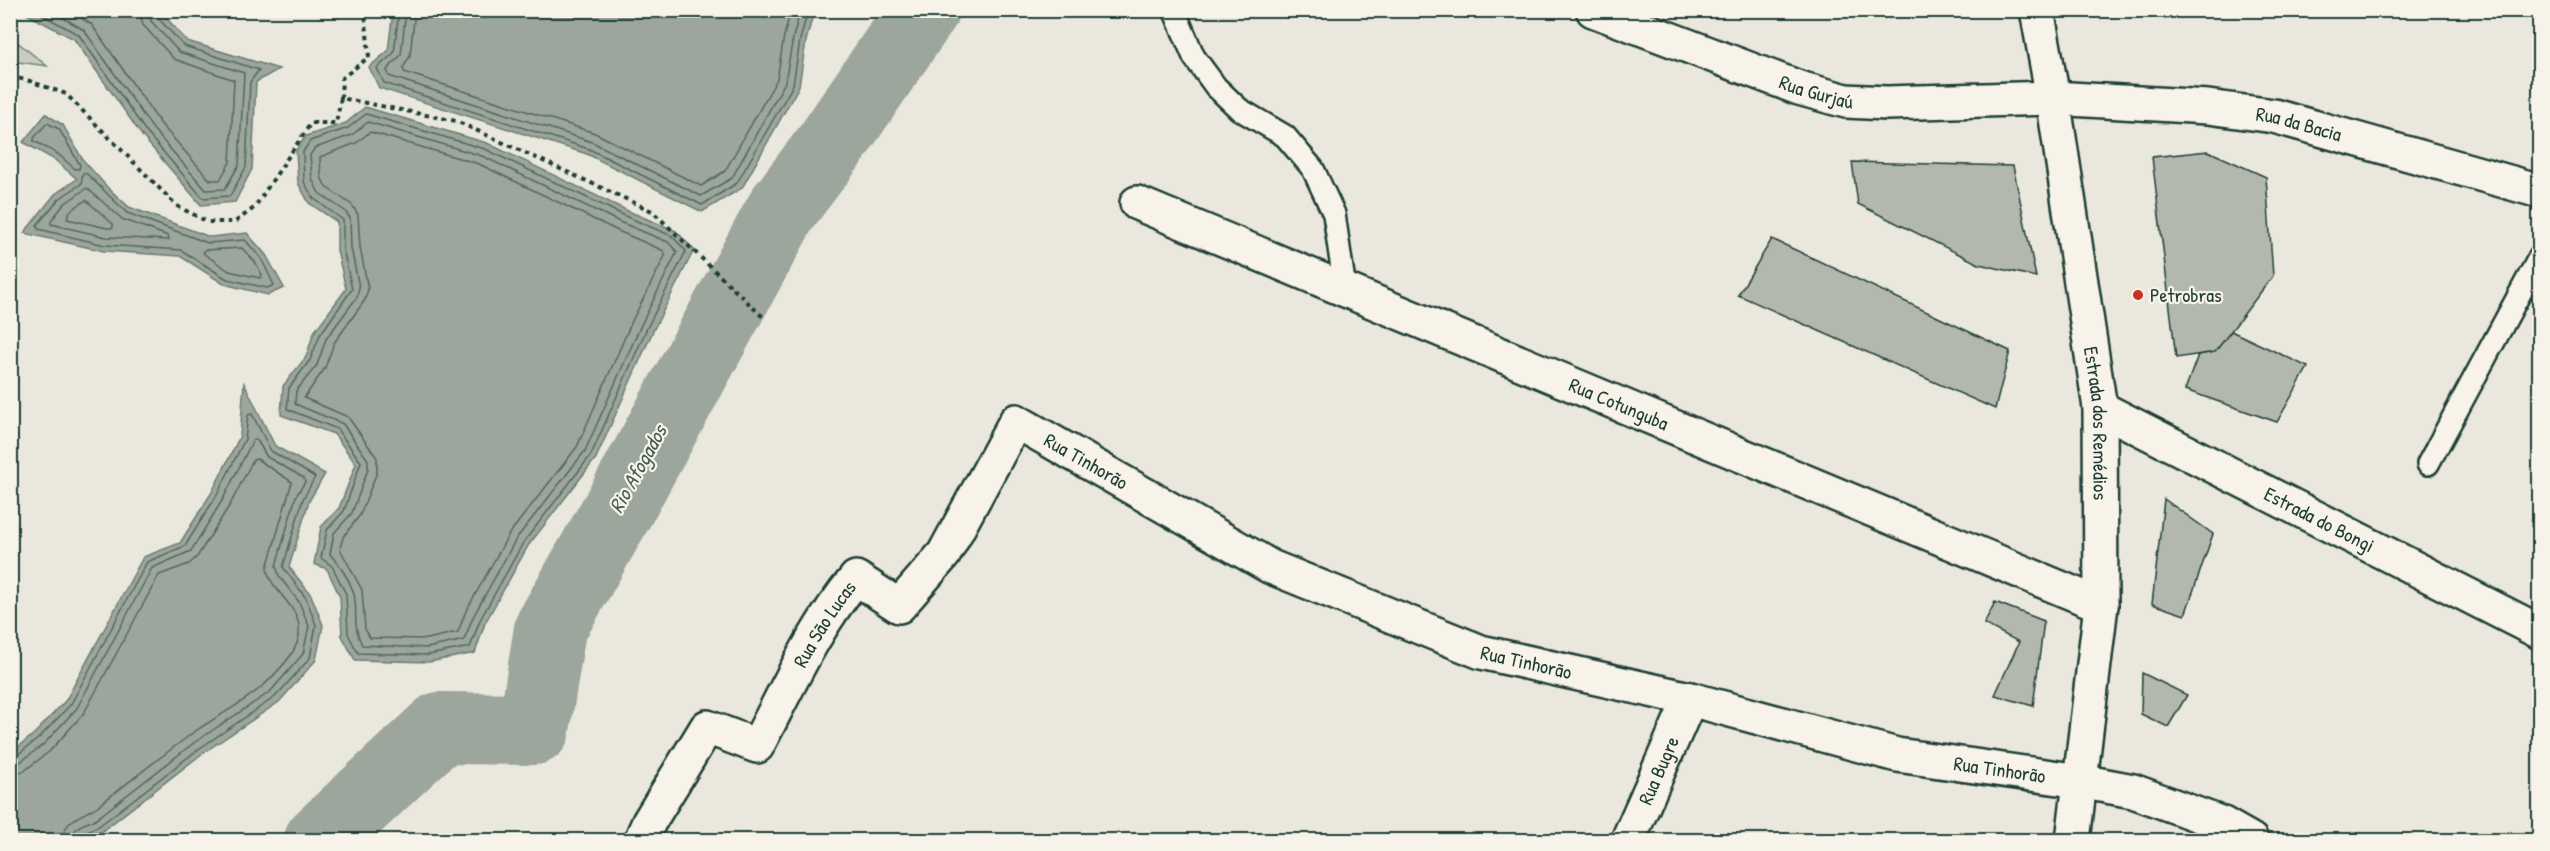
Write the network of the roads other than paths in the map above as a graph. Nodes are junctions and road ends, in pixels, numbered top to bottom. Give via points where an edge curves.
1 (1174, 10) edge
2 (1593, 10) edge
3 (2037, 10) edge
4 (2053, 98) junction
5 (2540, 191) edge
6 (1137, 203) dead end
7 (2540, 256) edge
8 (1345, 290) junction
9 (2100, 408) junction
10 (1016, 421) joint
11 (2428, 464) dead end
12 (2101, 605) junction
13 (2540, 632) edge
14 (1690, 699) junction
15 (2080, 781) junction
16 (640, 840) edge
17 (1628, 840) edge
18 (2073, 840) edge
19 (2251, 840) edge

1 - 8 lane via 1194,57 1216,87 1239,109 1285,136 1314,170 1334,214
2 - 4 street, Rua Gurjaú via 1799,88 1846,101 1887,104
3 - 4 street, Estrada dos Remédios
4 - 5 street, Rua da Bacia via 2208,107 2274,116
4 - 9 street, Estrada dos Remédios
6 - 8 street, Rua Cotunguba
7 - 11 lane
8 - 12 street, Rua Cotunguba
9 - 12 street, Estrada dos Remédios
9 - 13 street, Estrada do Bongi
10 - 14 street, Rua Tinhorão via 1271,567 1481,652
10 - 16 street, Rua São Lucas via 944,554 899,606 856,578 807,650 757,746 707,727
12 - 15 street, Estrada dos Remédios
14 - 15 street, Rua Tinhorão via 1897,755
14 - 17 street, Rua Bugre
15 - 18 street, Estrada dos Remédios
15 - 19 street, Rua Tinhorão via 2133,791 2223,824

